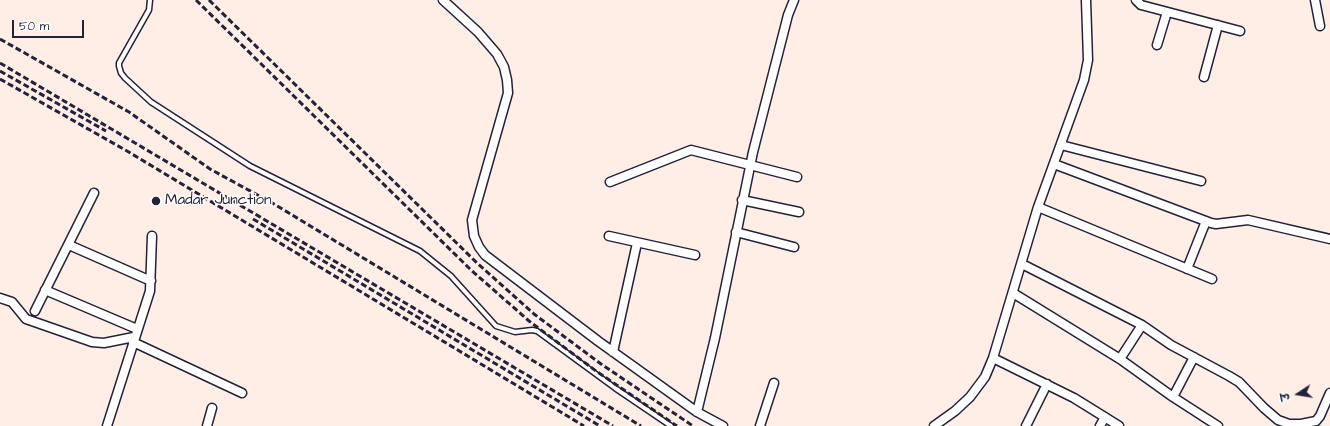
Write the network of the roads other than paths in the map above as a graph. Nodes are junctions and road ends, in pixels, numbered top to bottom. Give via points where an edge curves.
1 (150, 0) edge
2 (442, 0) edge
3 (794, 0) edge
4 (1086, 0) edge
5 (1136, 0) edge
6 (1315, 0) edge
7 (1167, 12) junction
8 (1218, 25) junction
9 (1320, 26) dead end
10 (1240, 31) dead end
11 (1157, 45) dead end
12 (1204, 77) dead end
13 (1061, 145) junction
14 (1054, 164) junction
15 (750, 166) junction
16 (797, 177) dead end
17 (1201, 181) dead end
18 (610, 182) dead end
19 (94, 193) dead end
20 (742, 200) junction
21 (1038, 207) junction
22 (798, 212) dead end
23 (1206, 221) junction
24 (736, 232) junction
25 (152, 236) dead end
26 (609, 236) dead end
27 (1330, 239) edge
28 (637, 243) junction
29 (69, 245) junction
30 (794, 247) dead end
31 (695, 255) dead end
32 (1022, 264) junction
33 (1187, 269) junction
34 (1212, 279) dead end
35 (151, 281) junction
36 (45, 290) junction
37 (1013, 293) junction
38 (0, 298) edge
39 (35, 311) dead end
40 (1142, 325) junction
41 (135, 336) junction
42 (614, 352) junction
43 (1194, 357) junction
44 (994, 358) junction
45 (1120, 358) junction
46 (774, 383) dead end
47 (1046, 384) junction
48 (242, 393) dead end
49 (1330, 393) edge
50 (1173, 397) junction
51 (212, 408) dead end
52 (696, 412) junction
53 (1105, 417) junction
54 (107, 426) edge
55 (207, 426) edge
56 (670, 426) edge
57 (723, 426) edge
58 (760, 426) edge
59 (934, 426) edge
60 (1026, 426) edge
61 (1100, 426) edge
62 (1119, 426) edge
63 (1218, 426) edge

1 - 56 lane via 149,10 119,66 125,78 151,102 250,166 420,251 451,276 496,326 515,332 537,331
2 - 42 street via 478,32 497,54 504,66 507,80 508,92 472,220 476,242 484,255
3 - 15 street
4 - 13 street via 1088,60 1084,80
5 - 7 street via 1141,5
6 - 9 street
7 - 8 street
7 - 11 street
8 - 10 street
8 - 12 street
13 - 14 street
13 - 17 street
14 - 21 street
14 - 23 street
15 - 16 street
15 - 18 street via 691,150
15 - 20 street
19 - 29 street
20 - 22 street
20 - 24 street
21 - 32 street
21 - 33 street
23 - 27 street via 1216,224 1248,220
23 - 33 street
24 - 30 street
24 - 52 street via 715,338
25 - 35 street
26 - 28 street
28 - 31 street
28 - 42 street
29 - 35 street
29 - 36 street
32 - 37 street
32 - 40 street
33 - 34 street
35 - 41 street
36 - 39 street
36 - 41 street
37 - 44 street
37 - 45 street
38 - 41 street via 12,302 26,319 92,342 104,343
40 - 43 street
40 - 45 street
41 - 48 street
41 - 54 street
42 - 52 street
43 - 49 street via 1239,382 1264,408 1278,420 1288,424 1316,421
43 - 50 street
44 - 47 street
44 - 59 street via 970,397
45 - 50 street
46 - 58 street
47 - 53 street
47 - 60 street
50 - 63 street
51 - 55 street
52 - 57 street
53 - 61 street
53 - 62 street

